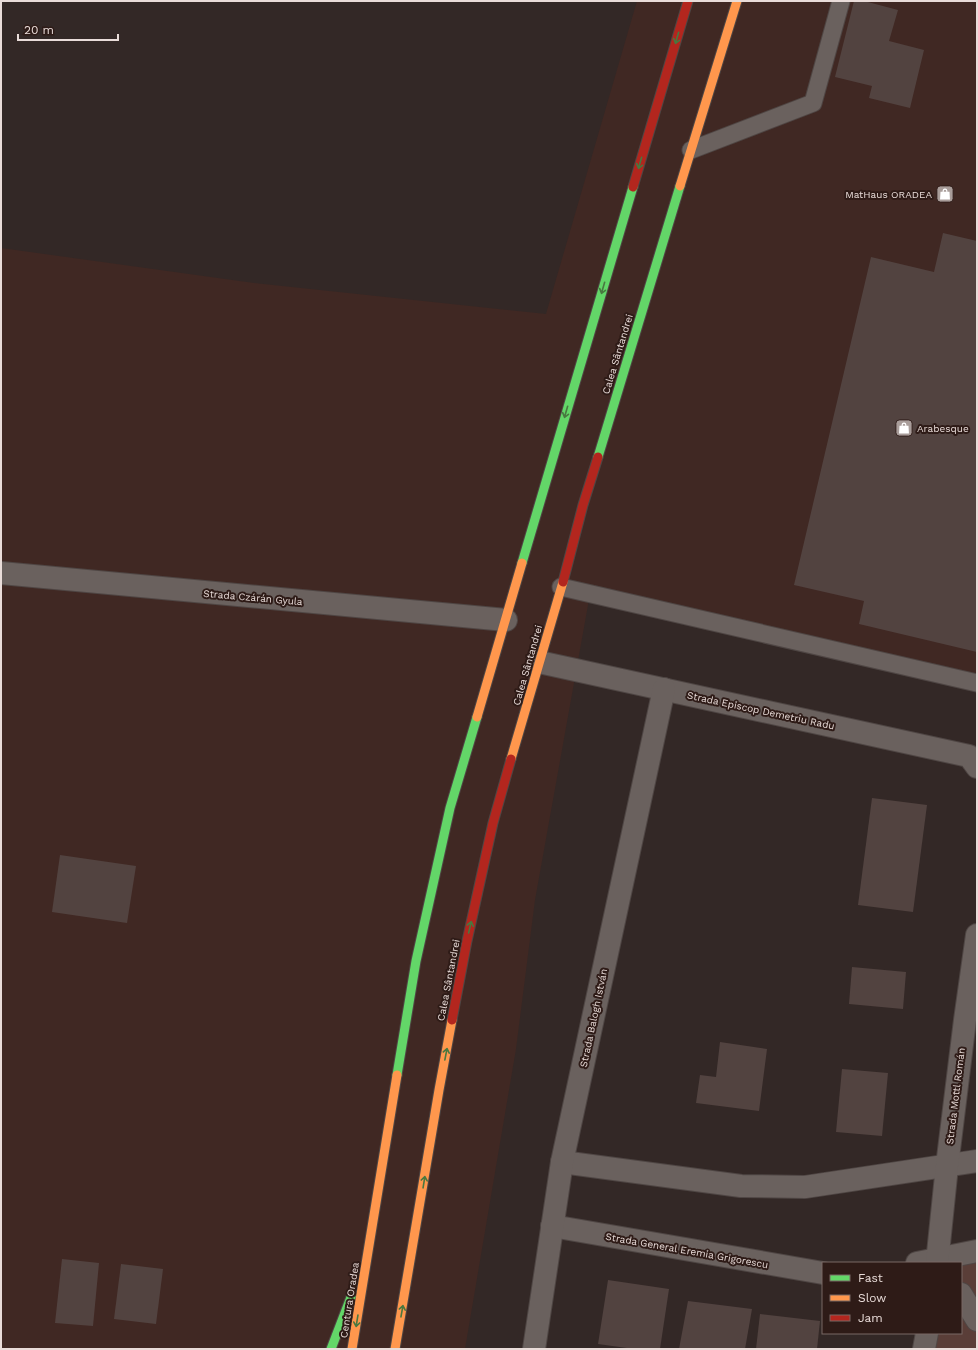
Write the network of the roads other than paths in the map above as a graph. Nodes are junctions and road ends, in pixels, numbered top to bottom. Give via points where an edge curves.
1 (688, 1) edge
2 (737, 1) edge
3 (841, 1) edge
4 (691, 150) junction
5 (1, 573) edge
6 (561, 587) junction
7 (506, 620) junction
8 (539, 662) junction
9 (977, 683) edge
10 (664, 689) junction
11 (977, 767) edge
12 (977, 935) edge
13 (977, 1161) edge
14 (562, 1162) junction
15 (947, 1166) junction
16 (552, 1226) junction
17 (977, 1251) edge
18 (367, 1254) junction
19 (939, 1261) edge
20 (928, 1262) edge
21 (822, 1273) edge
22 (962, 1296) edge
23 (977, 1320) edge
24 (927, 1334) edge
25 (331, 1349) edge
26 (352, 1349) edge
27 (395, 1349) edge
28 (534, 1349) edge
29 (924, 1349) edge

1 -> 7 highway
2 - 4 highway, Calea Sântandrei
3 - 4 lane via 813,103
4 - 6 highway, Calea Sântandrei via 583,505
5 - 7 street, Strada Czárán Gyula
6 - 8 highway, Calea Sântandrei
6 - 9 lane
7 - 18 highway via 450,808 416,960
8 - 10 street, Strada Episcop Demetriu Radu
27 -> 8 highway, Calea Sântandrei via 467,942 494,823
10 - 11 street, Strada Episcop Demetriu Radu via 969,756
10 - 14 street, Strada Balogh István
12 - 15 street, Strada Mottl Román
13 - 15 street
14 - 15 street via 741,1186 805,1187
14 - 16 street, Strada Balogh István
15 - 19 street, Strada Mottl Román
16 - 21 street, Strada General Eremia Grigorescu
16 - 28 street, Strada Balogh István
17 - 19 street
18 - 25 highway
18 -> 26 highway, Centura Oradea
19 - 20 street
22 - 23 street
24 - 29 street

